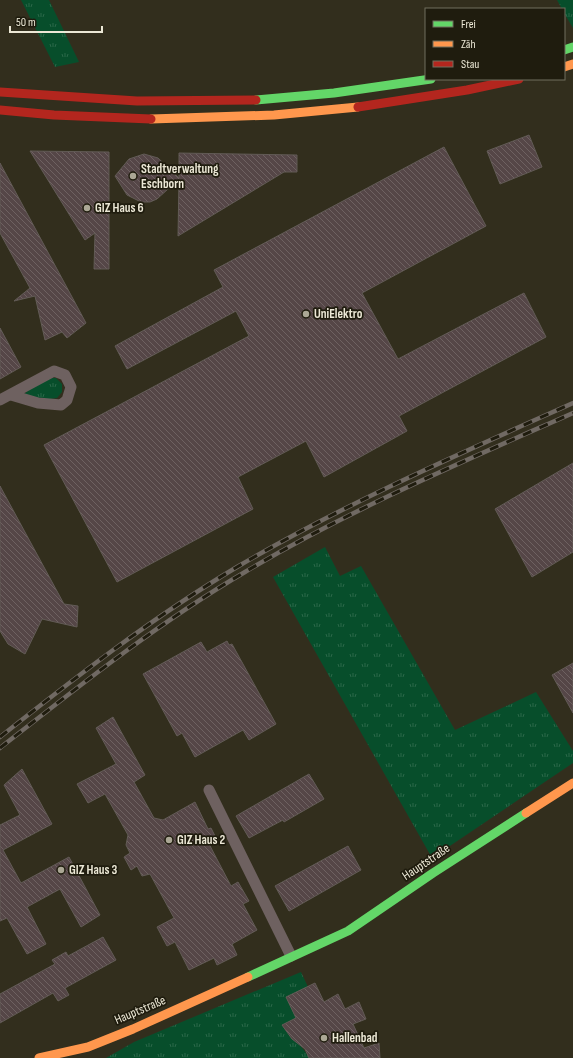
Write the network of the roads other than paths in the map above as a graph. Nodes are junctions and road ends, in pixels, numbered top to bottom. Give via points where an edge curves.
1 (425, 80) edge
2 (514, 80) edge
3 (0, 92) edge
4 (0, 110) edge
5 (11, 395) junction
6 (0, 400) edge
7 (573, 783) edge
8 (209, 790) dead end
9 (291, 956) junction
10 (39, 1058) edge

1 - 3 main road via 275,99 179,101
2 - 4 main road via 349,109 274,114 187,118 113,117
5 - 5 street via 38,403 62,405 72,387 65,375 54,371
5 - 6 street
7 - 9 main road, Hauptstraße via 348,931
8 - 9 street
9 - 10 main road, Hauptstraße via 133,1029 88,1047

